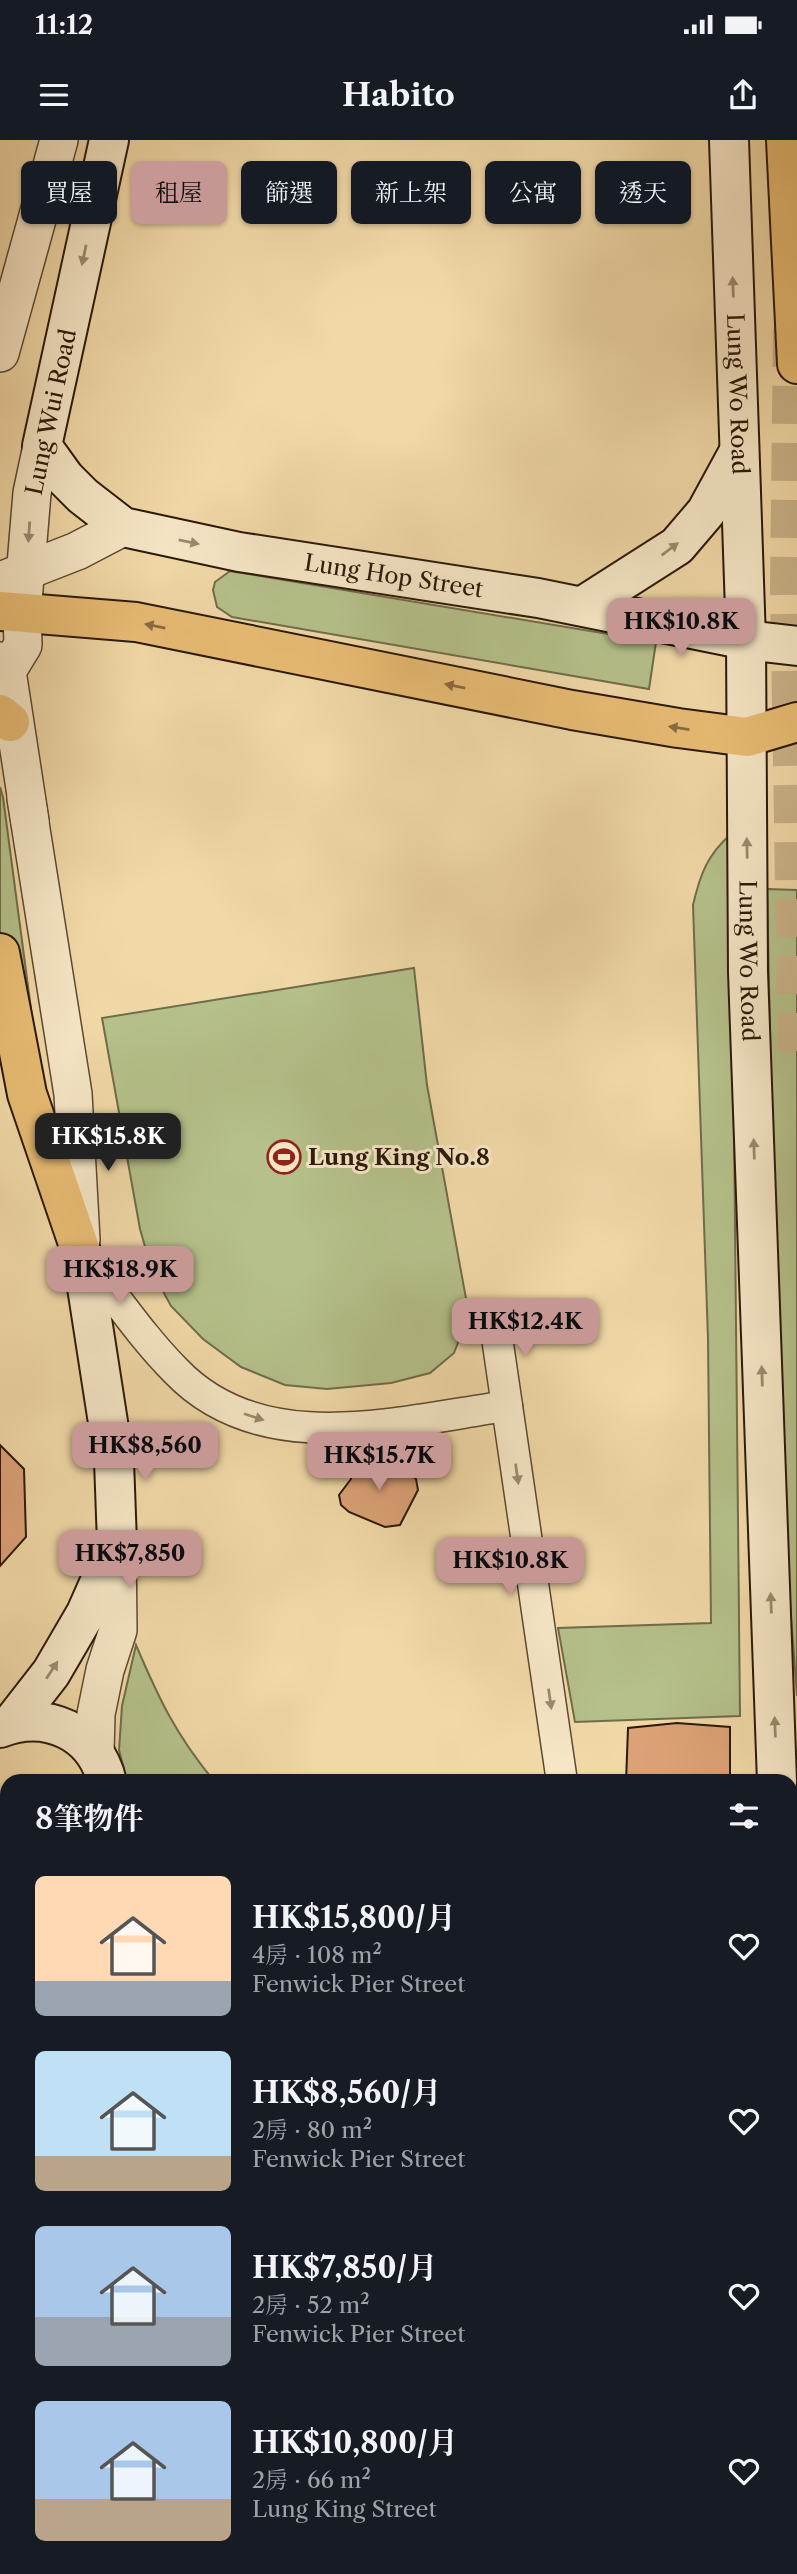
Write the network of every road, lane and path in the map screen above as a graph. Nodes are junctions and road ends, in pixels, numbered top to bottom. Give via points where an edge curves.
1 (59, 140) edge
2 (109, 140) edge
3 (727, 145) edge
4 (790, 155) edge
5 (0, 354) edge
6 (797, 364) edge
7 (42, 446) junction
8 (738, 453) junction
9 (123, 527) junction
10 (13, 576) edge
11 (583, 606) junction
12 (11, 612) edge
13 (746, 640) junction
14 (797, 646) edge
15 (4, 666) edge
16 (5, 718) edge
17 (797, 722) edge
18 (747, 737) junction
19 (26, 798) dead end
20 (0, 953) edge
21 (58, 1005) junction
22 (82, 1255) junction
23 (494, 1317) dead end
24 (507, 1406) junction
25 (117, 1543) junction
26 (6, 1726) edge
27 (101, 1767) edge
28 (561, 1774) edge
29 (777, 1774) edge

1 - 5 street
2 -> 7 main road, Lung Wui Road
8 -> 3 main road, Lung Wo Road
4 - 6 main road
7 - 9 main road via 74,487
7 -> 10 street, Lung Wui Road
11 -> 8 main road via 677,546 706,512
8 - 13 main road, Lung Wo Road
9 - 10 street
9 -> 11 main road, Lung Hop Street via 239,552
10 - 12 street, Lung Wui Road
11 - 13 main road, Lung Hop Street
12 - 15 street, Lung Wui Road via 23,645
18 -> 12 main road via 572,710 136,622
13 - 14 main road, Lung Hop Street
13 - 18 main road, Lung Wo Road
15 - 16 street
15 - 21 street
17 - 18 main road
29 -> 18 main road, Lung Wo Road via 748,972
19 - 21 street
20 - 22 main road via 27,1094
21 - 22 street via 73,1094
22 -> 24 street via 176,1373 243,1414 286,1426 330,1429
22 - 25 main road via 114,1461
23 - 24 street
24 -> 28 street
26 -> 25 main road via 51,1673 86,1613
25 - 27 street via 118,1630 96,1714
26 - 27 main road via 27,1720 57,1724 83,1740

